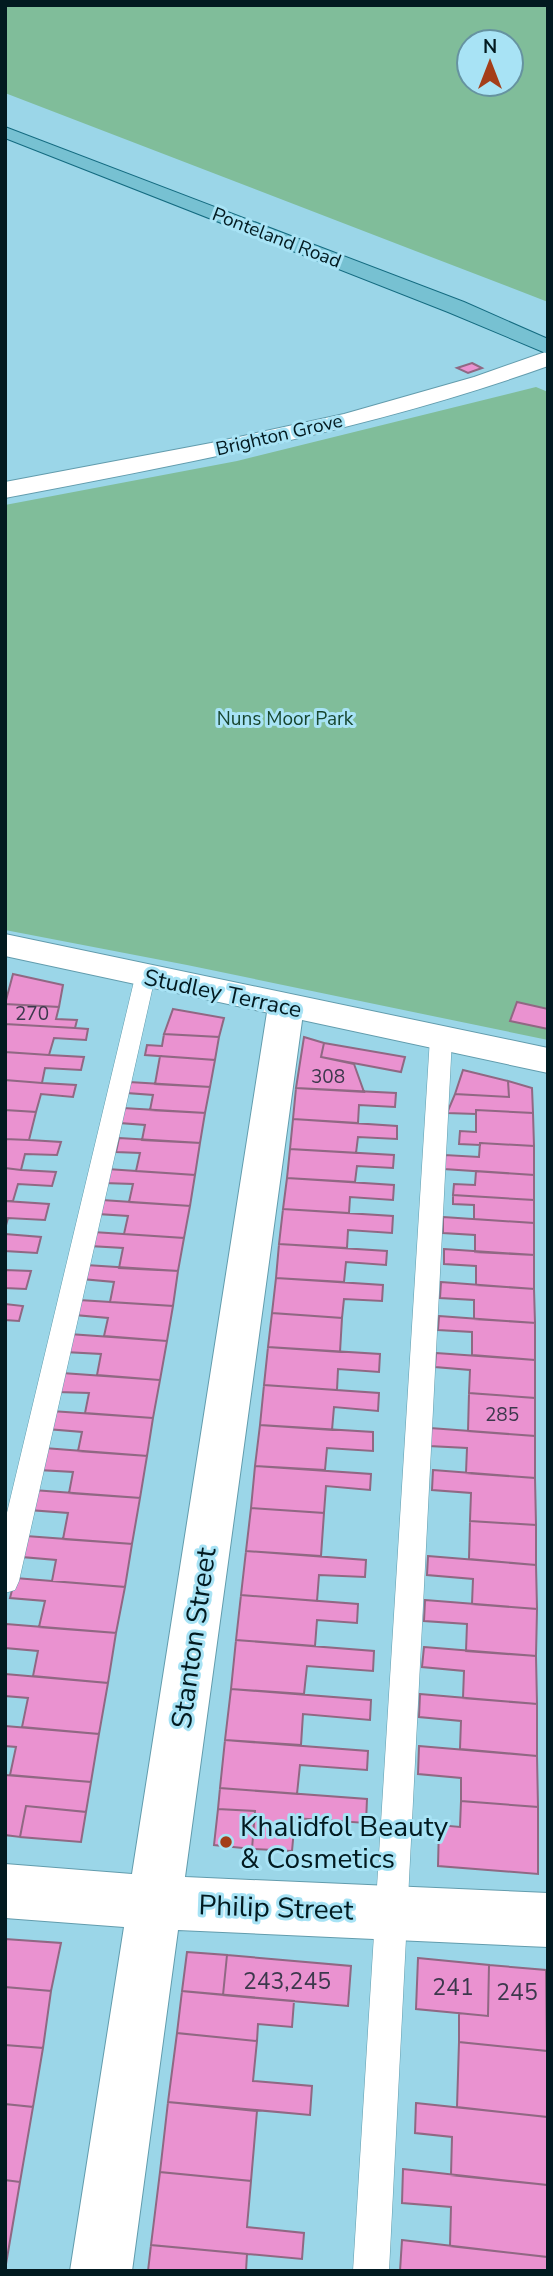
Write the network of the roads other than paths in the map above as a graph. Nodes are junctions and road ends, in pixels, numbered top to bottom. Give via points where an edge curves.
1 (5, 132) edge
2 (548, 347) edge
3 (548, 358) edge
4 (5, 490) edge
5 (5, 945) edge
6 (145, 977) junction
7 (286, 1006) junction
8 (441, 1038) junction
9 (548, 1061) edge
10 (5, 1581) edge
11 (5, 1891) edge
12 (155, 1902) junction
13 (391, 1912) junction
14 (548, 1920) edge
15 (102, 2271) edge
16 (372, 2271) edge

1 - 2 main road, Ponteland Road via 438,299
3 - 4 street, Brighton Grove via 352,418
5 - 6 street, Studley Terrace
6 - 7 street, Studley Terrace
6 - 10 lane
7 - 8 street, Studley Terrace
7 - 12 street, Stanton Street
8 - 9 street, Studley Terrace
8 - 13 lane
11 - 12 street, Philip Street
12 - 13 street, Philip Street
12 - 15 street, Stanton Street
13 - 14 street, Philip Street
13 - 16 lane

